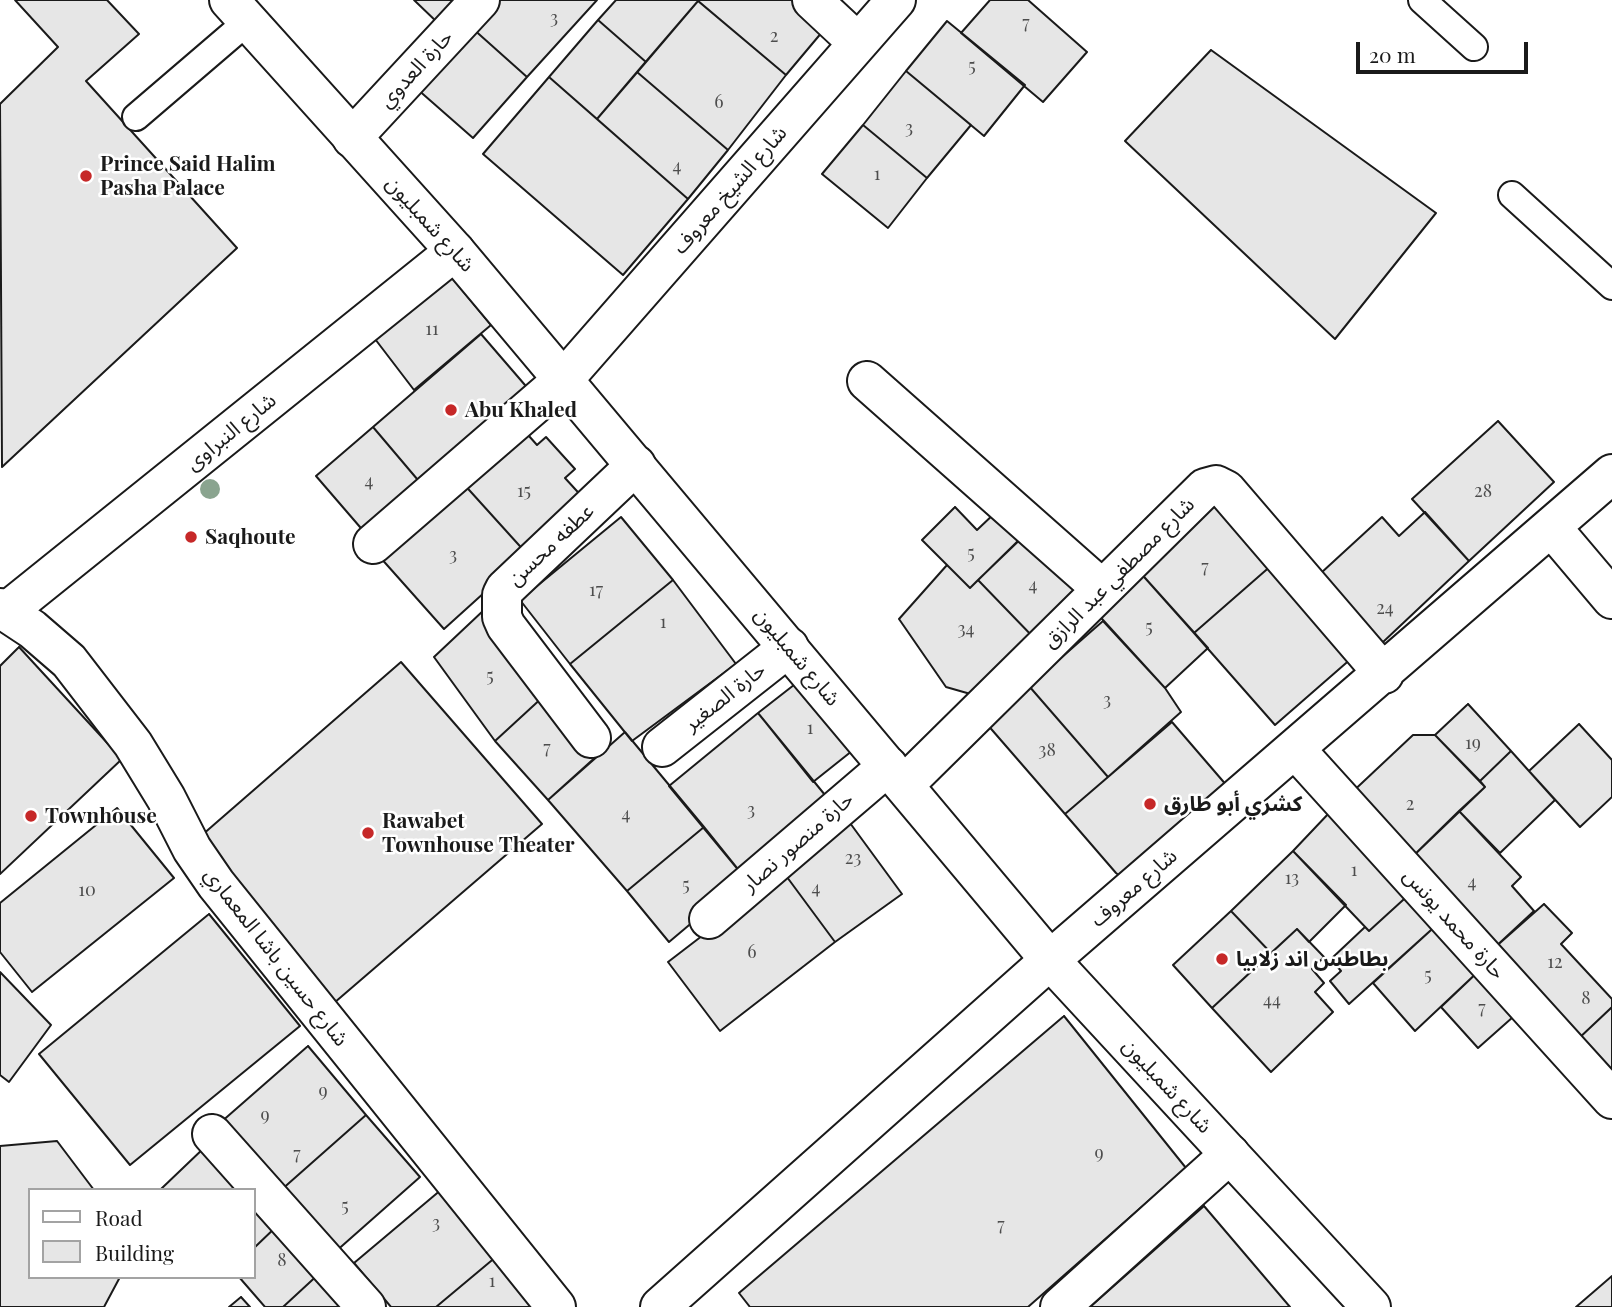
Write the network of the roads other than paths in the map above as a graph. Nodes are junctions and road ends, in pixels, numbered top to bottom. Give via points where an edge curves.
1 (480, 0) edge
2 (812, 0) edge
3 (896, 0) edge
4 (1422, 0) edge
5 (239, 10) edge
6 (858, 43) junction
7 (1474, 47) dead end
8 (136, 117) dead end
9 (352, 138) junction
10 (1512, 195) dead end
11 (455, 251) junction
12 (1612, 286) edge
13 (564, 379) junction
14 (867, 381) dead end
15 (636, 465) junction
16 (1612, 474) edge
17 (1552, 528) junction
18 (373, 544) dead end
19 (1102, 589) junction
20 (1612, 599) edge
21 (2, 613) edge
22 (789, 647) junction
23 (1384, 674) junction
24 (591, 738) dead end
25 (662, 747) dead end
26 (1295, 749) junction
27 (896, 775) junction
28 (709, 919) dead end
29 (1050, 960) junction
30 (1612, 1099) edge
31 (212, 1135) dead end
32 (1230, 1154) junction
33 (676, 1302) edge
34 (1366, 1305) edge
35 (366, 1307) edge
36 (556, 1307) edge
37 (1060, 1307) edge

1 - 9 street, حارة العدوي
2 - 6 street
3 - 6 street, شارع الشيخ معروف
4 - 7 lane
5 - 8 lane
5 - 9 street, شارع شمبليون
6 - 13 street, شارع الشيخ معروف
9 - 11 street, شارع شمبليون
10 - 12 lane
11 - 13 street, شارع شمبليون
11 - 21 street, شارع النبراوى
13 - 15 street, شارع شمبليون
13 - 18 street, شارع الشيخ معروف
14 - 19 street
15 - 22 street, شارع شمبليون
15 - 24 street, عطفه محسن via 502,595 506,626
16 - 17 street, شارع معروف
17 - 20 street
17 - 23 street, شارع معروف
19 - 23 street, شارع مصطفي عبد الرازق via 1205,488 1216,485 1226,490
19 - 27 street, شارع مصطفي عبد الرازق
21 - 36 street, شارع حسين باشا المعماري via 32,629 69,660 133,744 216,884
22 - 25 street, حارة الصغير
22 - 27 street, شارع شمبليون
23 - 26 street, شارع معروف
26 - 29 street, شارع معروف
26 - 30 street, حارة محمد يونس
27 - 28 street, حارة منصور نصار
27 - 29 street, شارع شمبليون
29 - 32 street, شارع شمبليون
29 - 33 street, شارع معروف
31 - 35 street
32 - 34 street, شارع شمبليون
32 - 37 street

